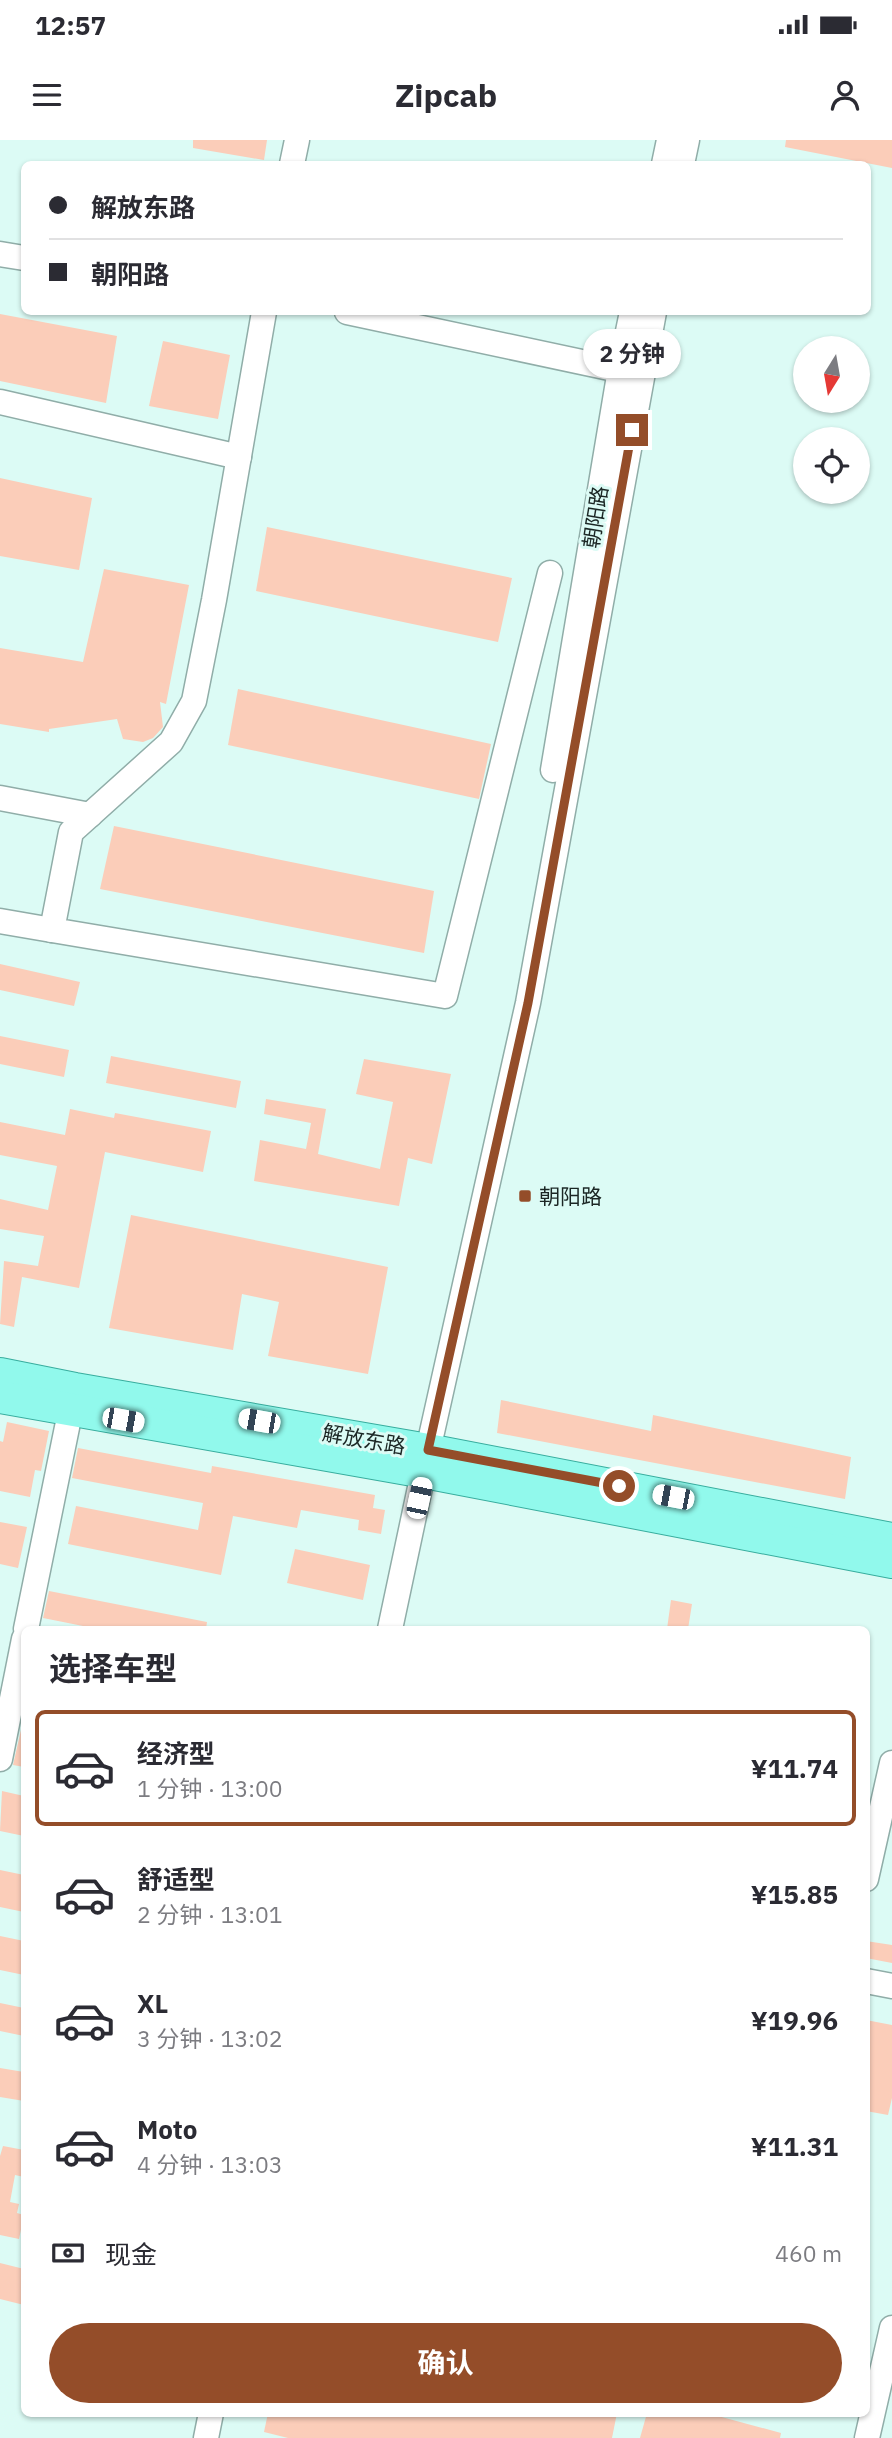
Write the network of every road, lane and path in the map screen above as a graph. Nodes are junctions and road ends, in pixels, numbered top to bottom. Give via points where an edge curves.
1 (297, 140) edge
2 (669, 140) edge
3 (687, 140) edge
4 (293, 161) edge
5 (665, 161) edge
6 (683, 161) edge
7 (0, 254) edge
8 (21, 258) edge
9 (263, 315) edge
10 (361, 315) edge
11 (632, 315) edge
12 (653, 315) edge
13 (631, 373) junction
14 (0, 402) edge
15 (239, 457) junction
16 (550, 573) dead end
17 (0, 799) edge
18 (90, 815) junction
19 (0, 921) edge
20 (52, 930) junction
21 (0, 1374) edge
22 (0, 1397) edge
23 (73, 1400) junction
24 (420, 1460) junction
25 (892, 1539) edge
26 (892, 1562) edge
27 (27, 1626) edge
28 (378, 1626) edge
29 (391, 1626) edge
30 (21, 1654) edge
31 (0, 1759) edge
32 (892, 1763) edge
33 (870, 1861) edge
34 (870, 1982) edge
35 (892, 1986) edge
36 (892, 2328) edge
37 (210, 2417) edge
38 (223, 2417) edge
39 (206, 2438) edge
40 (219, 2438) edge
41 (867, 2438) edge

1 - 4 street
2 - 5 street
3 - 6 street
7 - 8 street
9 - 15 street
10 - 13 street
11 - 13 street, 朝阳路
12 - 13 street, 朝阳路
13 - 24 street, 朝阳路 via 528,1003
14 - 15 street
15 - 18 street via 194,701 171,743
16 - 20 street via 445,996
17 - 18 street
18 - 20 street via 71,832
19 - 20 street
21 - 23 main road, 解放东路
22 - 23 main road, 解放东路
23 - 24 main road, 解放东路
23 - 27 street
24 - 25 main road, 解放东路
24 - 26 main road, 解放东路
24 - 28 street, 朝阳路
24 - 29 street, 朝阳路
30 - 31 street
32 - 33 street
34 - 35 street
36 - 41 street
37 - 39 street
38 - 40 street

